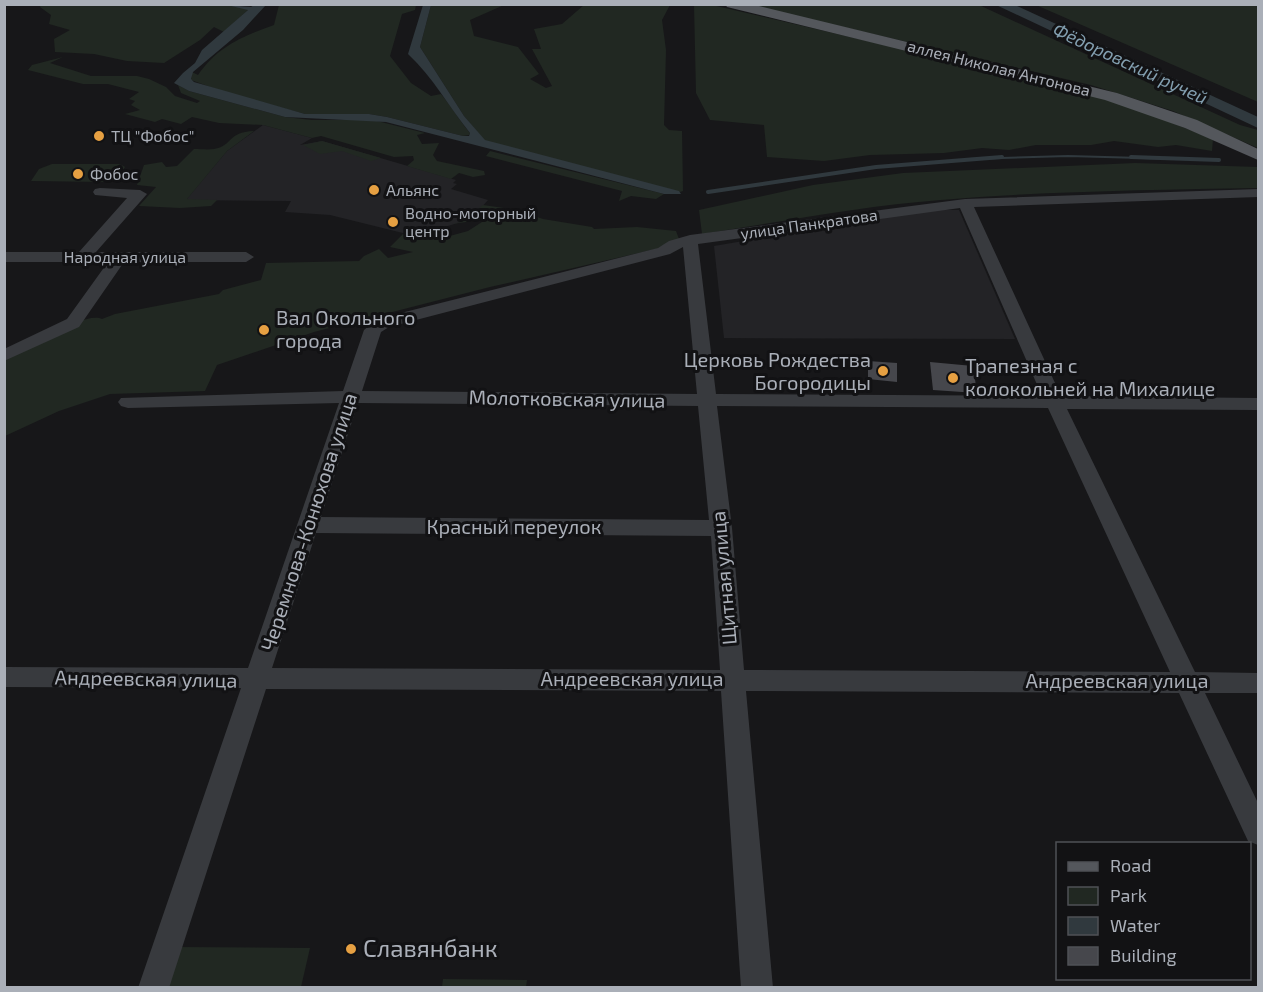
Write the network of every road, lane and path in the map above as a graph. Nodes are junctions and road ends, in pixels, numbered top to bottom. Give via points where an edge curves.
1 (732, 4) edge
2 (1258, 155) edge
3 (100, 192) dead end
4 (1258, 193) edge
5 (964, 203) junction
6 (690, 240) junction
7 (4, 257) edge
8 (246, 257) dead end
9 (83, 258) junction
10 (120, 258) junction
11 (373, 330) joint
12 (4, 356) edge
13 (350, 397) junction
14 (707, 401) junction
15 (128, 402) dead end
16 (1055, 404) junction
17 (1258, 404) edge
18 (308, 525) junction
19 (721, 528) junction
20 (4, 677) edge
21 (732, 679) junction
22 (256, 680) junction
23 (1187, 681) junction
24 (1258, 683) edge
25 (1258, 832) edge
26 (153, 987) edge
27 (757, 987) edge

1 - 2 main road, аллея Николая Антонова via 1103,93 1191,124
3 - 9 street via 140,194
4 - 5 street, улица Панкратова
5 - 6 street, улица Панкратова
5 - 16 street
6 - 11 street, улица Панкратова via 664,251 406,316
6 - 14 street, Щитная улица
7 - 9 street, Народная улица
8 - 10 street, Народная улица
9 - 10 street, Народная улица
10 - 12 street via 73,322
11 - 13 street, Черемнова-Конюхова улица
13 - 14 street, Молотковская улица
13 - 15 street, Молотковская улица
13 - 18 street, Черемнова-Конюхова улица
14 - 16 street, Молотковская улица
14 - 19 street, Щитная улица
16 - 17 street, Молотковская улица
16 - 23 street
18 - 19 street, Красный переулок
18 - 22 street, Черемнова-Конюхова улица
19 - 21 street, Щитная улица
20 - 22 street, Андреевская улица
21 - 22 street, Андреевская улица
21 - 23 street, Андреевская улица
21 - 27 street, Щитная улица
22 - 26 street, Черемнова-Конюхова улица
23 - 24 street, Андреевская улица
23 - 25 street

